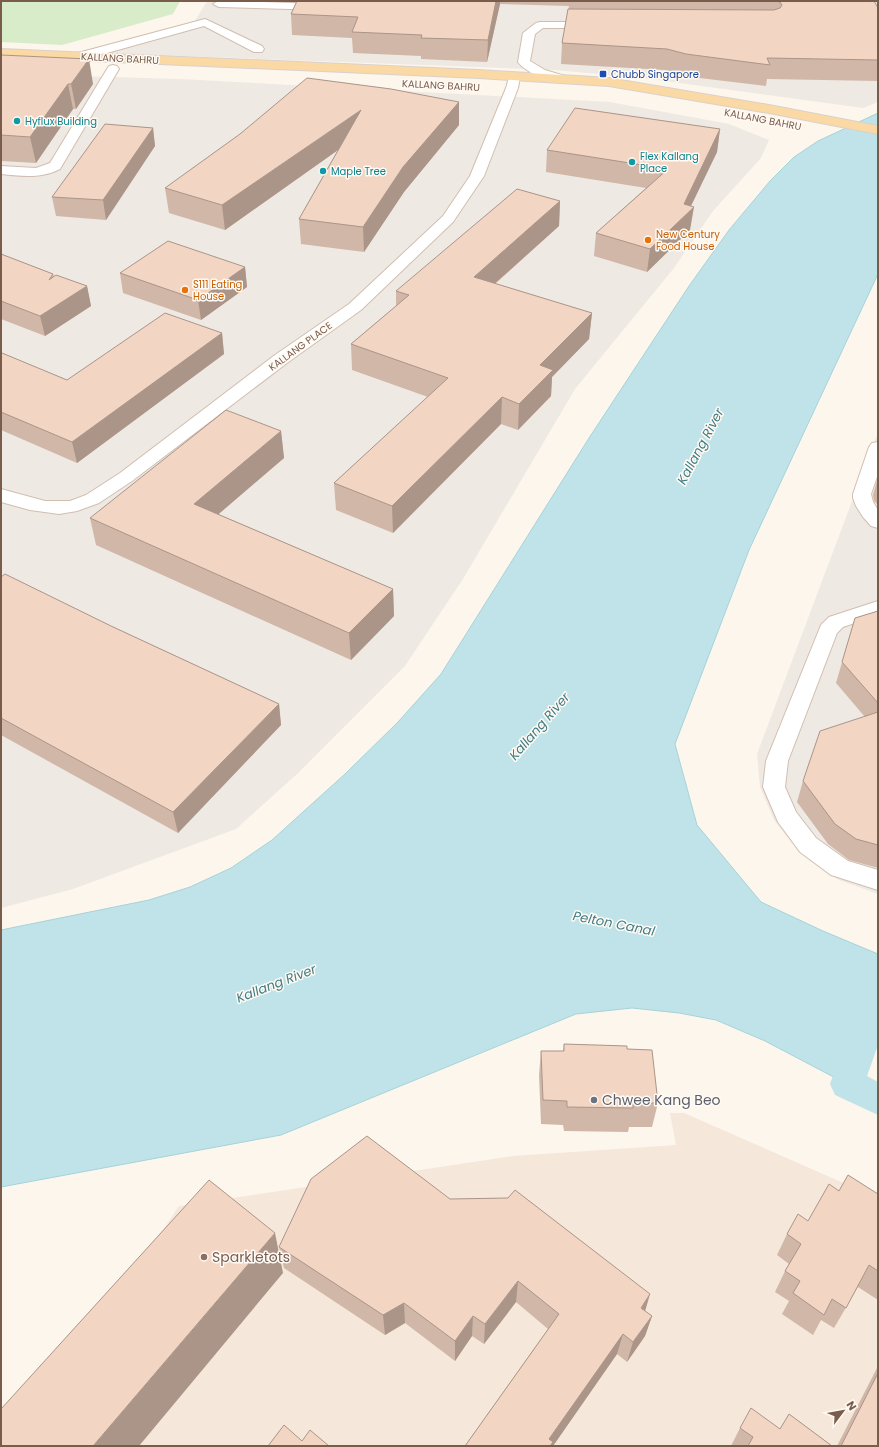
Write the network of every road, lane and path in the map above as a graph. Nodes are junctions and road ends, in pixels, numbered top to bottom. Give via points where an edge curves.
1 (220, 3) edge
2 (334, 7) edge
3 (205, 22) junction
4 (605, 25) edge
5 (258, 49) dead end
6 (1, 53) edge
7 (78, 57) junction
8 (524, 62) junction
9 (35, 66) edge
10 (113, 69) junction
11 (479, 74) junction
12 (561, 79) junction
13 (340, 80) dead end
14 (513, 82) junction
15 (497, 88) dead end
16 (528, 89) dead end
17 (608, 94) dead end
18 (878, 130) edge
19 (878, 141) edge
20 (1, 170) edge
21 (878, 447) edge
22 (1, 495) edge
23 (878, 522) edge
24 (878, 608) edge
25 (878, 880) edge

1 - 2 street
1 - 3 street
3 - 5 street
3 - 7 street
4 - 8 street via 540,25 530,33
6 - 7 main road, KALLANG BAHRU
7 - 11 main road, KALLANG BAHRU
8 - 11 street, KALLANG BAHRU via 507,69
8 - 12 street, KALLANG BAHRU via 541,73
9 - 10 main road, KALLANG BAHRU
10 - 13 main road, KALLANG BAHRU
10 - 20 street via 55,166 42,172
11 - 14 main road, KALLANG BAHRU
12 - 14 main road, KALLANG BAHRU
12 - 18 main road, KALLANG BAHRU via 609,82
14 - 15 main road, KALLANG BAHRU
14 - 16 main road, KALLANG BAHRU
14 - 22 street, KALLANG PLACE via 479,172 448,219 355,307 281,359 102,494 72,507 58,508 44,507
17 - 19 main road, KALLANG BAHRU via 720,111
21 - 23 street via 862,494 862,502
24 - 25 street via 836,622 828,630 777,761 774,787 786,816 808,845 840,868

